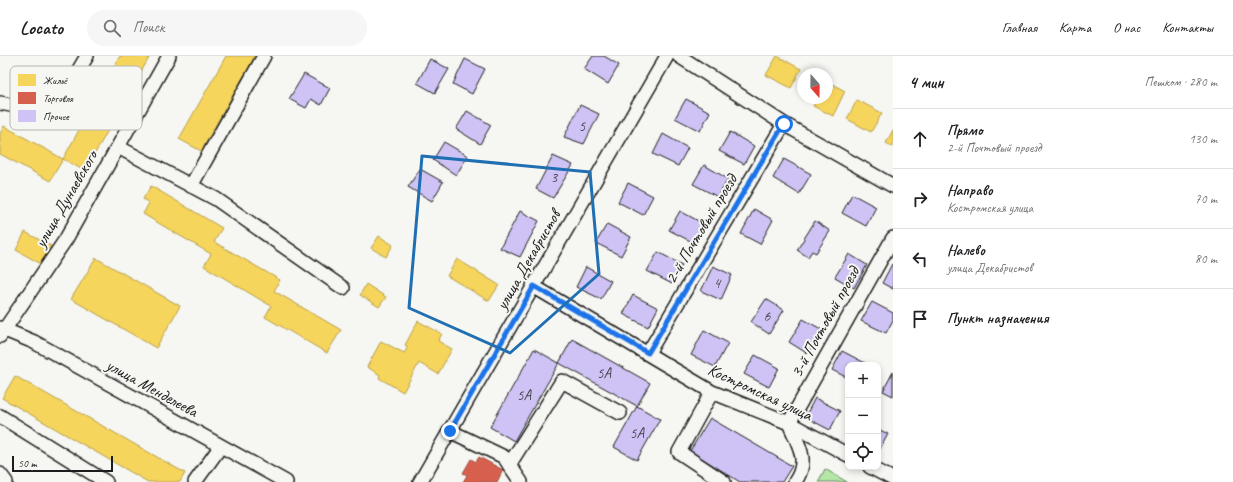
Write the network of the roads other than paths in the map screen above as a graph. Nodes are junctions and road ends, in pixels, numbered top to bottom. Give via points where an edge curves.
1 (87, 56) edge
2 (169, 56) edge
3 (264, 56) edge
4 (667, 56) edge
5 (679, 56) edge
6 (81, 66) edge
7 (0, 103) edge
8 (142, 104) edge
9 (10, 105) edge
10 (784, 124) junction
11 (128, 130) edge
12 (118, 147) junction
13 (191, 186) junction
14 (893, 186) edge
15 (893, 238) edge
16 (534, 286) junction
17 (343, 288) dead end
18 (2, 331) edge
19 (648, 353) junction
20 (712, 392) junction
21 (620, 413) dead end
22 (0, 416) edge
23 (789, 423) junction
24 (450, 431) junction
25 (221, 446) junction
26 (845, 453) edge
27 (509, 464) junction
28 (876, 470) edge
29 (0, 474) edge
30 (893, 479) edge
31 (6, 482) edge
32 (106, 482) edge
33 (195, 482) edge
34 (286, 482) edge
35 (420, 482) edge
36 (521, 482) edge
37 (724, 482) edge
38 (795, 482) edge

1 - 6 street
2 - 8 street, улица Дунаевского
3 - 13 street
4 - 16 street, улица Декабристов
5 - 10 street
7 - 9 street
10 - 14 street
10 - 19 street, 2-й Почтовый проезд
11 - 12 street, улица Дунаевского
12 - 13 street
12 - 18 street, улица Дунаевского via 66,238
13 - 17 street via 216,199
15 - 23 street, 3-й Почтовый проезд
16 - 19 street, Костромская улица
16 - 24 street, улица Декабристов
18 - 25 street, улица Менделеева via 34,342
19 - 20 street, Костромская улица
20 - 23 street, Костромская улица
20 - 37 street via 678,452
21 - 27 street via 562,381
22 - 32 street
23 - 26 street, Костромская улица
23 - 38 street via 803,455 799,476
24 - 27 street via 504,457
24 - 35 street, улица Декабристов
25 - 33 street
25 - 34 street, улица Менделеева
27 - 36 street
28 - 30 street
29 - 31 street

